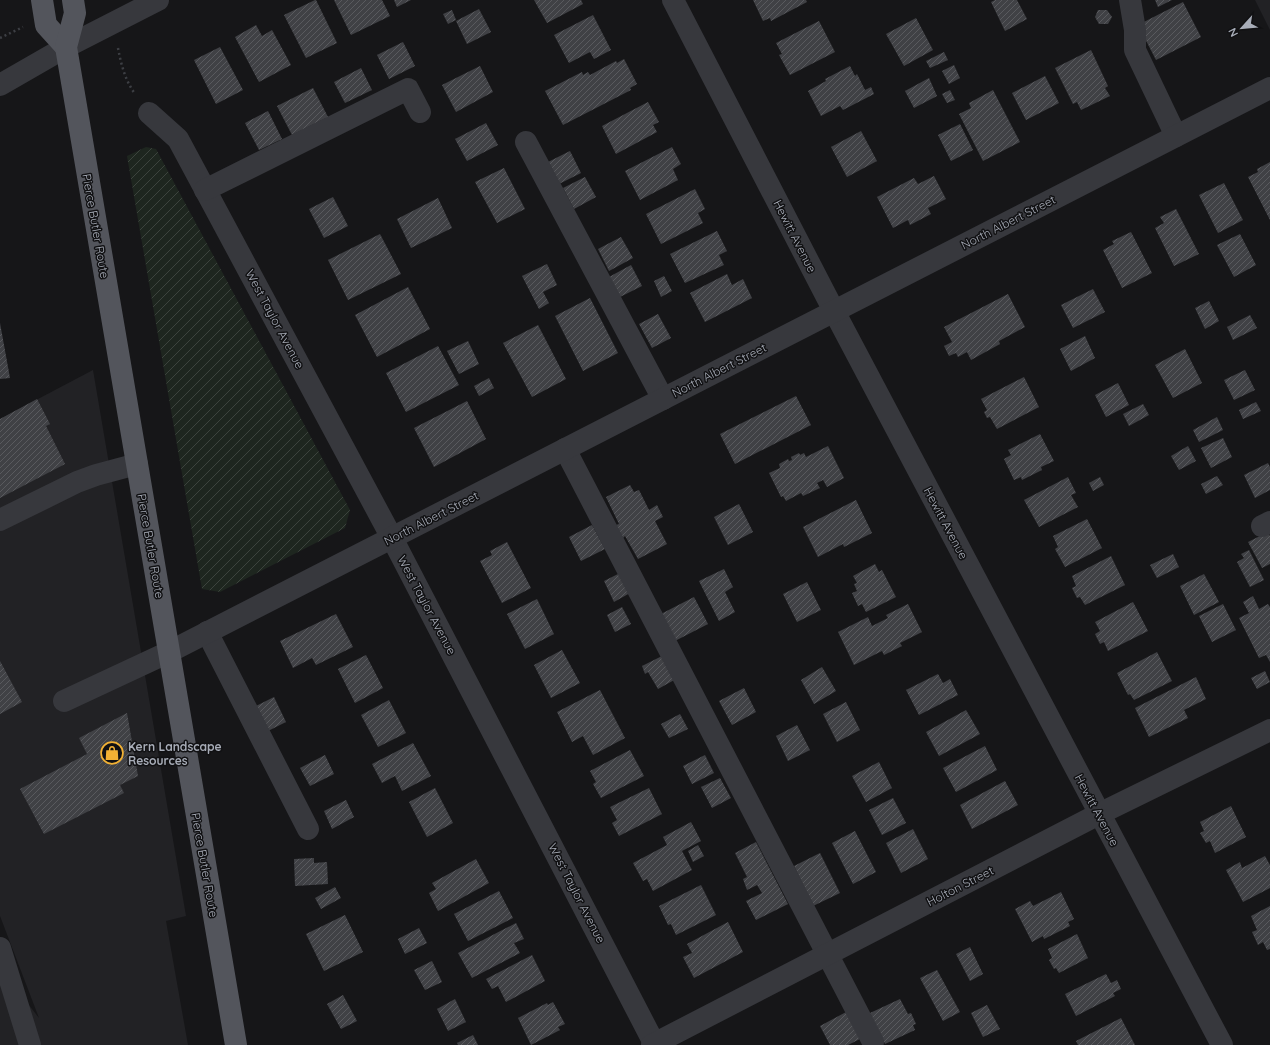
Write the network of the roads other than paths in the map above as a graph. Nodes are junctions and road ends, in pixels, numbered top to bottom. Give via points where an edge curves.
1 (42, 0) edge
2 (73, 0) edge
3 (158, 0) edge
4 (673, 0) edge
5 (1130, 0) edge
6 (66, 47) junction
7 (0, 85) edge
8 (1270, 88) edge
9 (420, 112) dead end
10 (149, 113) road end
11 (1176, 136) junction
12 (526, 142) dead end
13 (205, 190) junction
14 (834, 311) junction
15 (663, 399) junction
16 (566, 449) junction
17 (137, 464) junction
18 (0, 520) edge
19 (392, 538) junction
20 (207, 632) junction
21 (169, 652) junction
22 (64, 701) dead end
23 (1270, 730) edge
24 (1099, 814) junction
25 (308, 829) dead end
26 (0, 948) edge
27 (828, 954) junction
28 (873, 1042) dead end
29 (30, 1045) edge
30 (236, 1045) edge
31 (654, 1045) edge
32 (1222, 1045) edge

1 - 6 main road via 46,25
2 - 6 main road, Pierce Butler Route via 75,13
3 - 6 street
4 - 14 street, Hewitt Avenue
5 - 11 street via 1135,50
6 - 7 street
6 - 17 main road, Pierce Butler Route
8 - 11 street, North Albert Street
9 - 13 street via 408,89
10 - 13 street, West Taylor Avenue via 178,139
11 - 14 street, North Albert Street
12 - 15 street
13 - 19 street, West Taylor Avenue
14 - 15 street, North Albert Street
14 - 24 street, Hewitt Avenue
15 - 16 street, North Albert Street
16 - 19 street, North Albert Street
16 - 27 street
17 - 18 street via 77,482
17 - 21 main road, Pierce Butler Route
19 - 20 street, North Albert Street
19 - 31 street, West Taylor Avenue
20 - 21 street, North Albert Street
20 - 25 street
21 - 22 street, North Albert Street
21 - 30 main road, Pierce Butler Route
23 - 24 street, Holton Street
24 - 27 street, Holton Street
24 - 32 street, Hewitt Avenue
26 - 29 street
27 - 28 street
27 - 31 street, Holton Street

